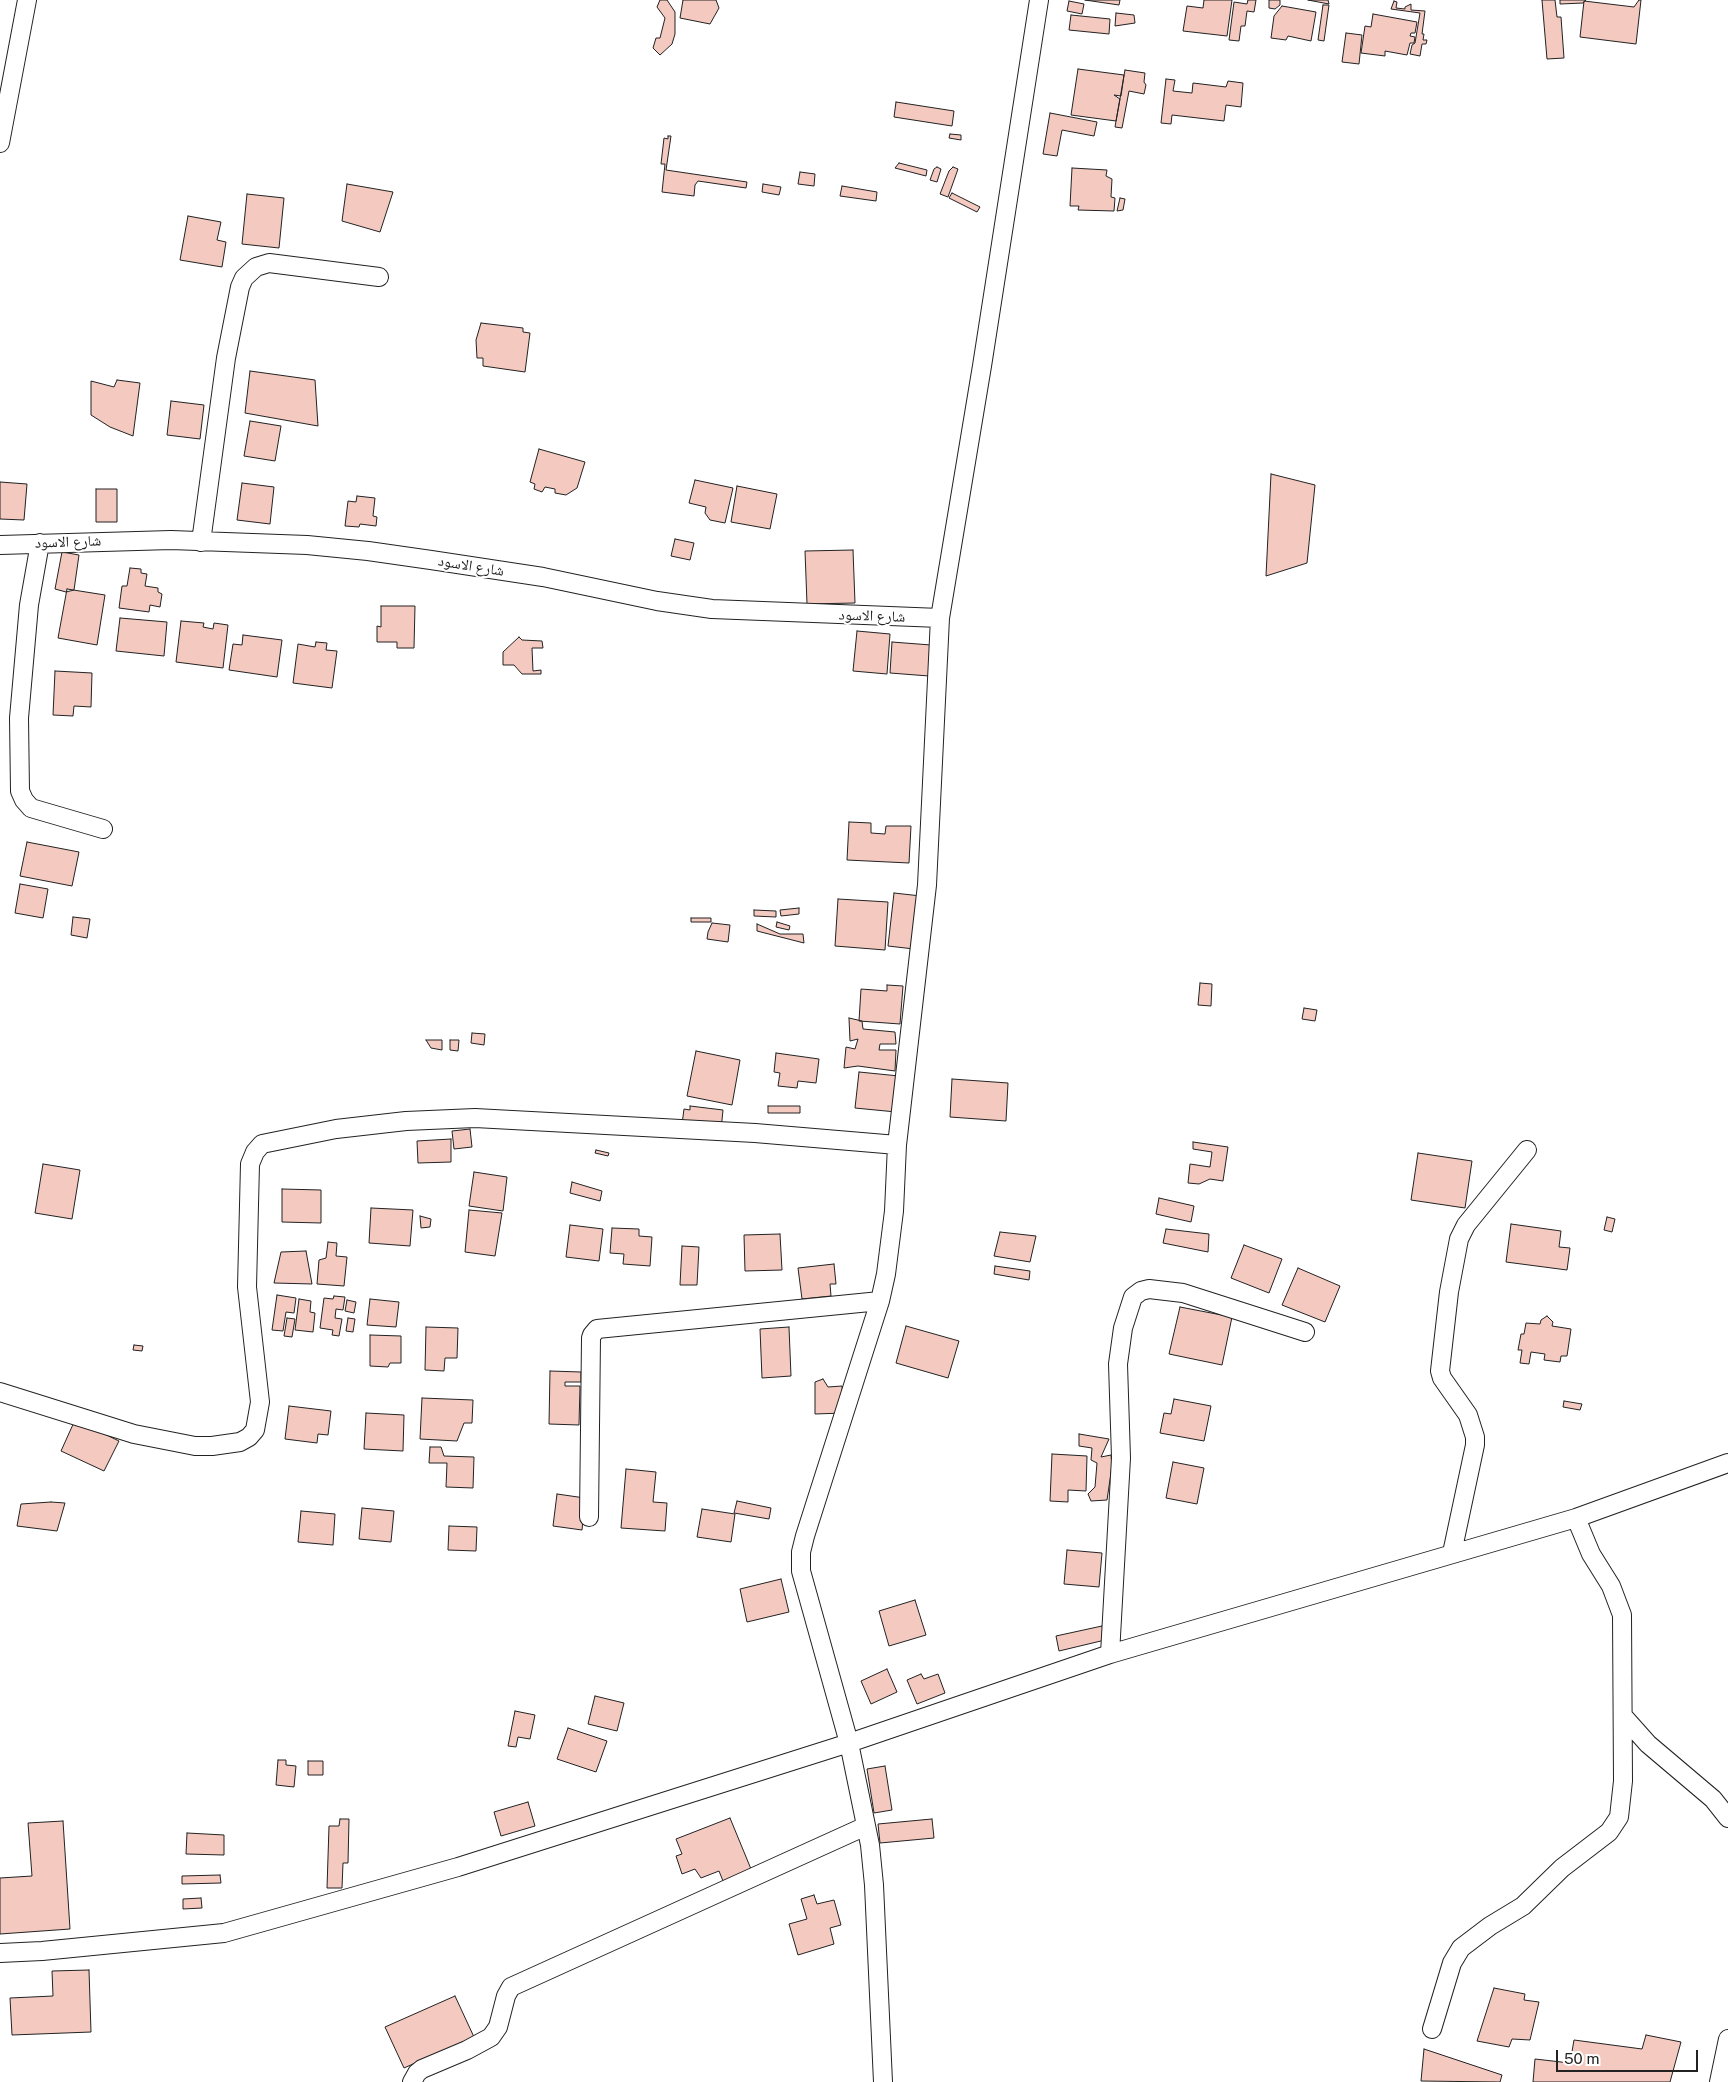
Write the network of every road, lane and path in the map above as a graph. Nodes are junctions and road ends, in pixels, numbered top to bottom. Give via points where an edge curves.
1 (27, 0) edge
2 (1039, 0) edge
3 (0, 143) edge
4 (379, 277) dead end
5 (200, 542) junction
6 (40, 543) junction
7 (0, 545) edge
8 (940, 618) junction
9 (103, 829) dead end
10 (897, 1145) junction
11 (1527, 1150) dead end
12 (880, 1301) junction
13 (1305, 1332) dead end
14 (0, 1392) edge
15 (1728, 1463) edge
16 (589, 1517) dead end
17 (1576, 1518) junction
18 (1452, 1553) junction
19 (1110, 1654) junction
20 (1623, 1716) junction
21 (849, 1744) junction
22 (1728, 1818) edge
23 (866, 1826) junction
24 (0, 1953) edge
25 (1432, 2029) dead end
26 (1728, 2039) edge
27 (412, 2082) edge
28 (883, 2082) edge
29 (1719, 2082) edge

1 - 3 street
2 - 8 street
4 - 5 street via 269,263 256,266 244,278 226,358
5 - 6 street, شارع الاسود
5 - 8 street, شارع الاسود via 368,551 542,577 712,609
6 - 7 street, شارع الاسود
6 - 9 street via 29,605 19,718 20,791 31,808
8 - 10 street via 927,885
10 - 12 street via 894,1211
10 - 14 street via 755,1133 475,1118 336,1129 262,1144 250,1164 247,1287 260,1402 255,1430 249,1436 240,1442 195,1446 134,1434
11 - 18 street via 1466,1225 1459,1240 1449,1292 1440,1371 1468,1415 1475,1437
12 - 16 street via 597,1330 591,1338
12 - 21 street via 801,1552 801,1571
13 - 19 street via 1183,1293 1149,1289 1133,1297 1123,1328 1118,1364 1121,1458
15 - 17 street
17 - 18 street
17 - 20 street via 1622,1615
18 - 19 street
19 - 21 street
20 - 22 street via 1648,1744 1714,1799
20 - 25 street via 1621,1808 1614,1825 1523,1906 1461,1948 1452,1964
21 - 23 street
21 - 24 street via 458,1867 224,1933
23 - 27 street via 511,1987 498,2027 491,2037 422,2069
23 - 28 street via 874,1885
26 - 29 street

